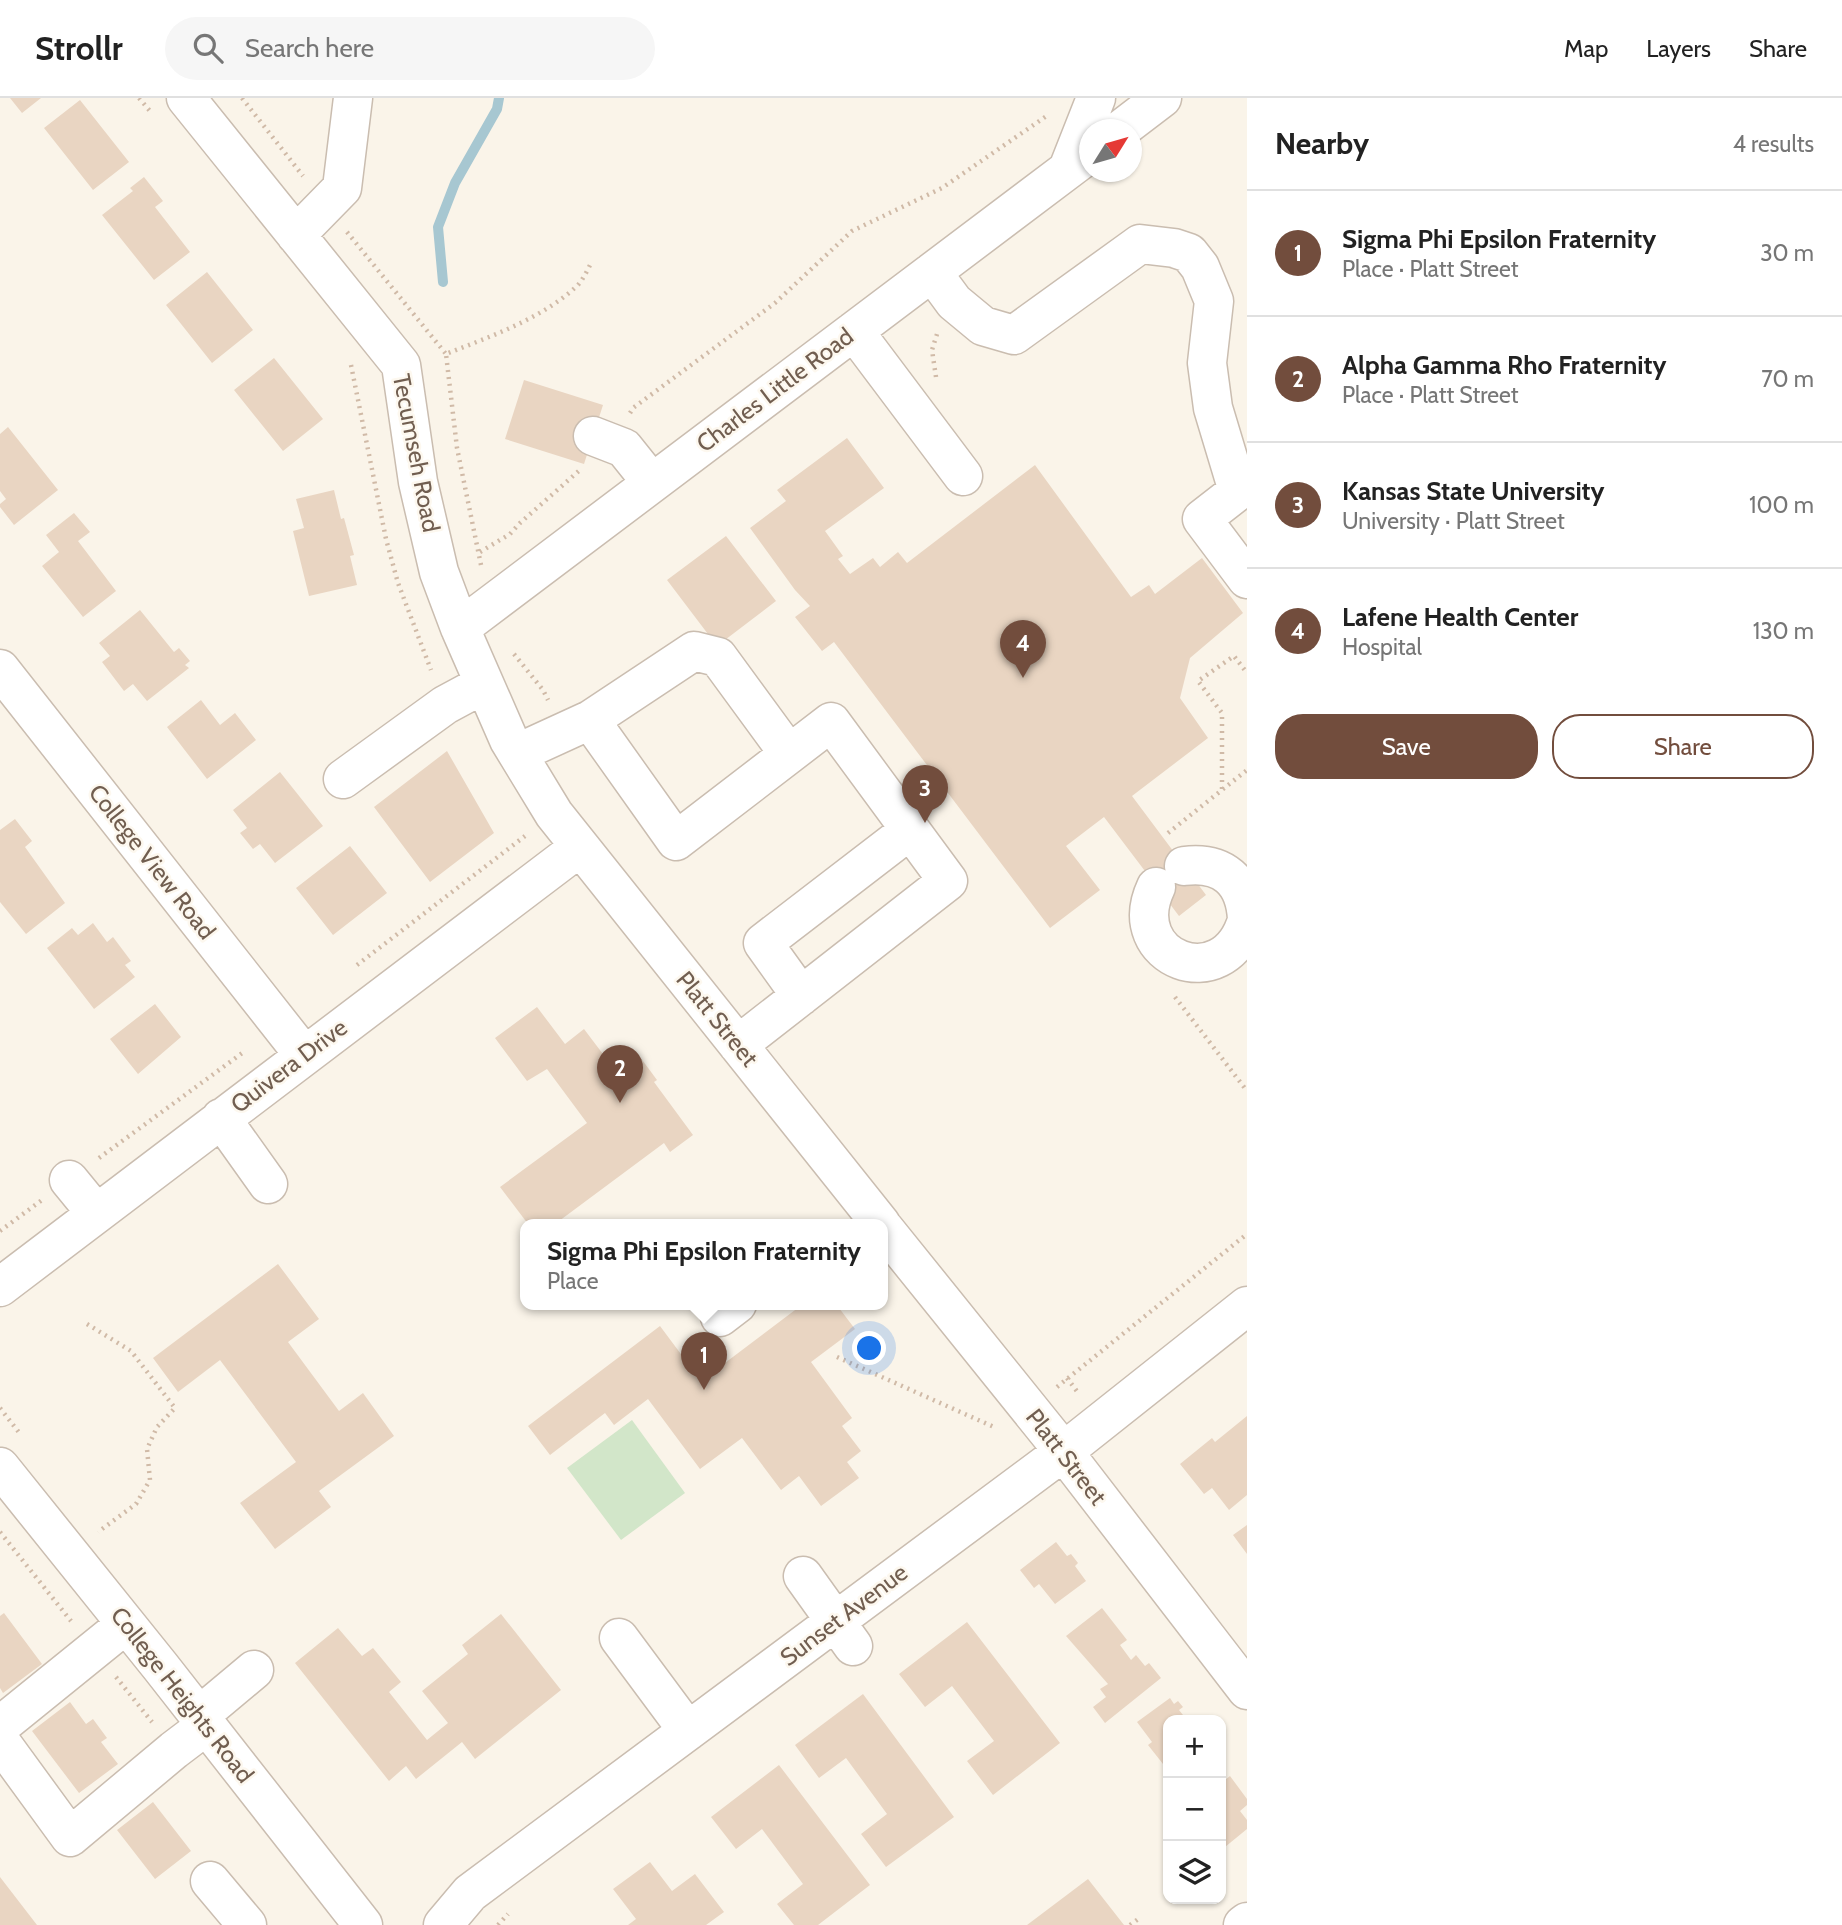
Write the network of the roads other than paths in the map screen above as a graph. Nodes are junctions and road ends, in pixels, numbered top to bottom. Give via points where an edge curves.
1 (353, 98) edge
2 (1096, 98) edge
3 (1162, 98) edge
4 (200, 103) edge
5 (1090, 119) edge
6 (1135, 119) edge
7 (1079, 161) edge
8 (296, 235) junction
9 (932, 272) junction
10 (853, 331) junction
11 (602, 440) road end
12 (963, 476) dead end
13 (652, 483) junction
14 (1243, 488) edge
15 (1247, 579) edge
16 (474, 618) junction
17 (3, 678) edge
18 (484, 684) junction
19 (577, 726) junction
20 (518, 753) junction
21 (789, 754) junction
22 (343, 779) dead end
23 (911, 830) junction
24 (580, 847) junction
25 (1238, 868) edge
26 (1247, 920) edge
27 (801, 996) junction
28 (738, 1045) junction
29 (304, 1055) junction
30 (220, 1118) junction
31 (69, 1180) dead end
32 (268, 1184) dead end
33 (96, 1213) junction
34 (868, 1219) edge
35 (888, 1242) edge
36 (0, 1287) edge
37 (1244, 1313) edge
38 (1063, 1452) junction
39 (0, 1467) edge
40 (803, 1576) dead end
41 (126, 1624) junction
42 (844, 1634) junction
43 (619, 1638) dead end
44 (254, 1670) dead end
45 (1247, 1690) edge
46 (203, 1721) junction
47 (0, 1726) edge
48 (688, 1731) junction
49 (0, 1741) edge
50 (210, 1881) dead end
51 (247, 1925) edge
52 (363, 1925) edge
53 (443, 1925) edge

1 - 8 street via 342,188
2 - 5 street
3 - 6 street
4 - 8 street, Tecumseh Road
7 - 9 street, Charles Little Road
8 - 16 street, Tecumseh Road via 401,365 418,482 439,572
9 - 10 street, Charles Little Road
9 - 14 street via 954,302 983,326 1014,335 1140,244 1189,253 1214,301 1207,363 1213,408
10 - 12 street
10 - 13 street, Charles Little Road
11 - 13 street via 624,448
13 - 16 street, Charles Little Road
14 - 15 street via 1202,519
16 - 18 street, Tecumseh Road
17 - 29 street, College View Road
18 - 20 street, Tecumseh Road
18 - 22 street via 445,705
19 - 20 street
19 - 21 street via 694,651 718,657
19 - 21 street via 676,841
20 - 24 street, Tecumseh Road via 554,814
21 - 23 street via 831,722
23 - 27 street via 948,881
23 - 27 street via 763,943
24 - 28 street, Platt Street
24 - 29 street, Quivera Drive
25 - 26 street
25 - 26 street via 1168,864 1149,901 1148,918 1160,947 1189,963 1220,959 1238,942
27 - 28 street
28 - 34 street, Platt Street
29 - 30 street, Quivera Drive
30 - 32 street
30 - 33 street, Quivera Drive
31 - 33 street
33 - 36 street, Quivera Drive
35 - 38 street, Platt Street
37 - 38 street, Sunset Avenue
38 - 42 street, Sunset Avenue
38 - 45 street, Platt Street
39 - 41 street, College Heights Road
40 - 42 street
41 - 46 street, College Heights Road
41 - 47 street
42 - 48 street, Sunset Avenue
43 - 48 street
44 - 46 street
46 - 49 street via 70,1837
46 - 52 street, College Heights Road
48 - 53 street, Sunset Avenue via 470,1893
50 - 51 street

